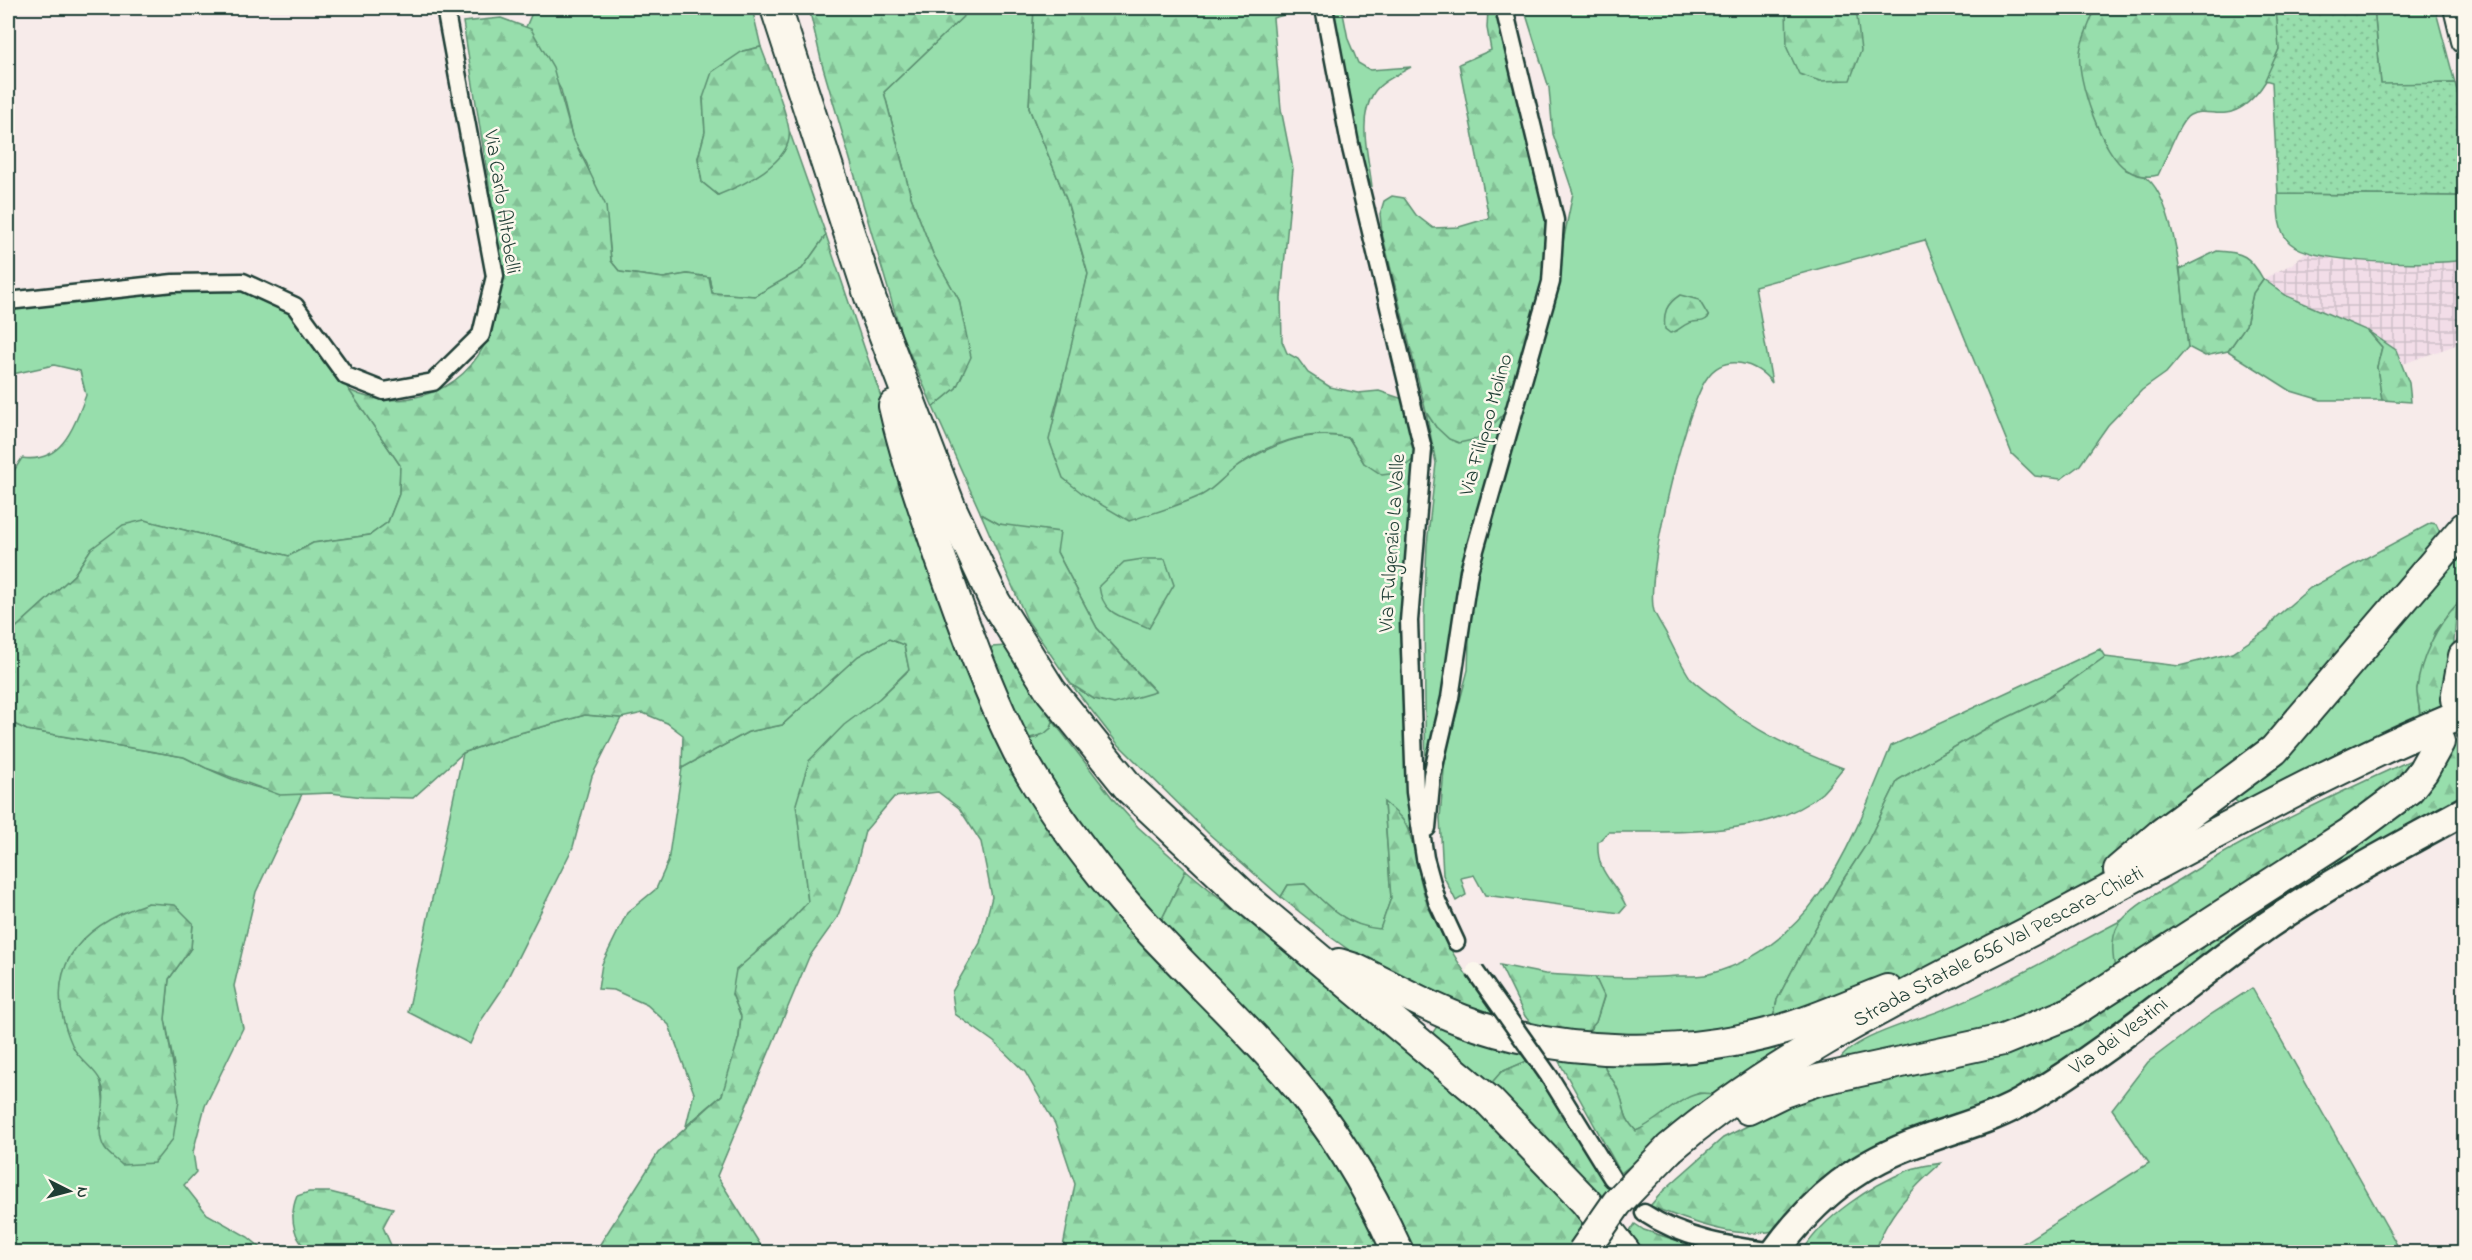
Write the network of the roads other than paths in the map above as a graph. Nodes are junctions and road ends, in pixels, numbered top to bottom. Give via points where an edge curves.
1 (445, 8) edge
2 (776, 8) edge
3 (795, 8) edge
4 (1324, 8) edge
5 (1504, 8) edge
6 (2456, 8) edge
7 (2464, 41) edge
8 (795, 72) junction
9 (8, 300) edge
10 (871, 300) junction
11 (2464, 528) edge
12 (2464, 656) edge
13 (2460, 706) edge
14 (2439, 742) dead end
15 (2464, 811) edge
16 (1425, 858) junction
17 (2071, 910) junction
18 (1456, 942) dead end
19 (2010, 942) junction
20 (1318, 958) junction
21 (1475, 971) dead end
22 (1670, 1148) junction
23 (1612, 1178) dead end
24 (1644, 1213) dead end
25 (1398, 1252) edge
26 (1582, 1252) edge
27 (1625, 1252) edge
28 (1775, 1252) edge

1 - 9 street, Via Carlo Altobelli via 495,276 481,335 433,382 384,391 346,376 295,306 243,282 173,284
2 - 8 highway
3 - 8 highway
4 - 16 street, Via Fulgenzio La Valle via 1350,144 1423,449 1409,621 1415,792
5 - 16 street, Via Filippo Molino via 1555,220 1551,282 1469,571 1450,698 1432,775
6 - 7 street
8 - 10 highway
10 - 20 highway via 971,556 1011,630 1051,691 1130,789 1247,899
10 - 25 highway via 905,456 983,674 1018,751 1054,811 1104,877 1288,1074 1317,1112 1348,1153
11 - 17 highway via 2274,750 2160,836
12 - 13 highway
13 - 17 highway, Strada Statale 656 Val Pescara-Chieti
14 - 22 highway via 2409,789 2350,833 2072,1012 2002,1040 1851,1071 1783,1092
15 - 28 main road, Via dei Vestini via 2357,868 2269,925 2027,1100 1863,1166 1806,1213
16 - 18 street, Via Fulgenzio La Valle via 1437,901
17 - 19 highway, Strada Statale 656 Val Pescara-Chieti
19 - 20 highway via 1793,1026 1679,1049 1614,1049 1523,1038 1428,1006 1356,969
19 - 22 highway, Strada Statale 656 Val Pescara-Chieti via 1806,1053 1742,1093
20 - 27 highway via 1490,1101 1586,1201
21 - 23 street, bridge via 1550,1076
22 - 26 highway, Strada Statale 656 Val Pescara-Chieti, bridge via 1617,1203
24 - 28 street via 1661,1224 1702,1239

